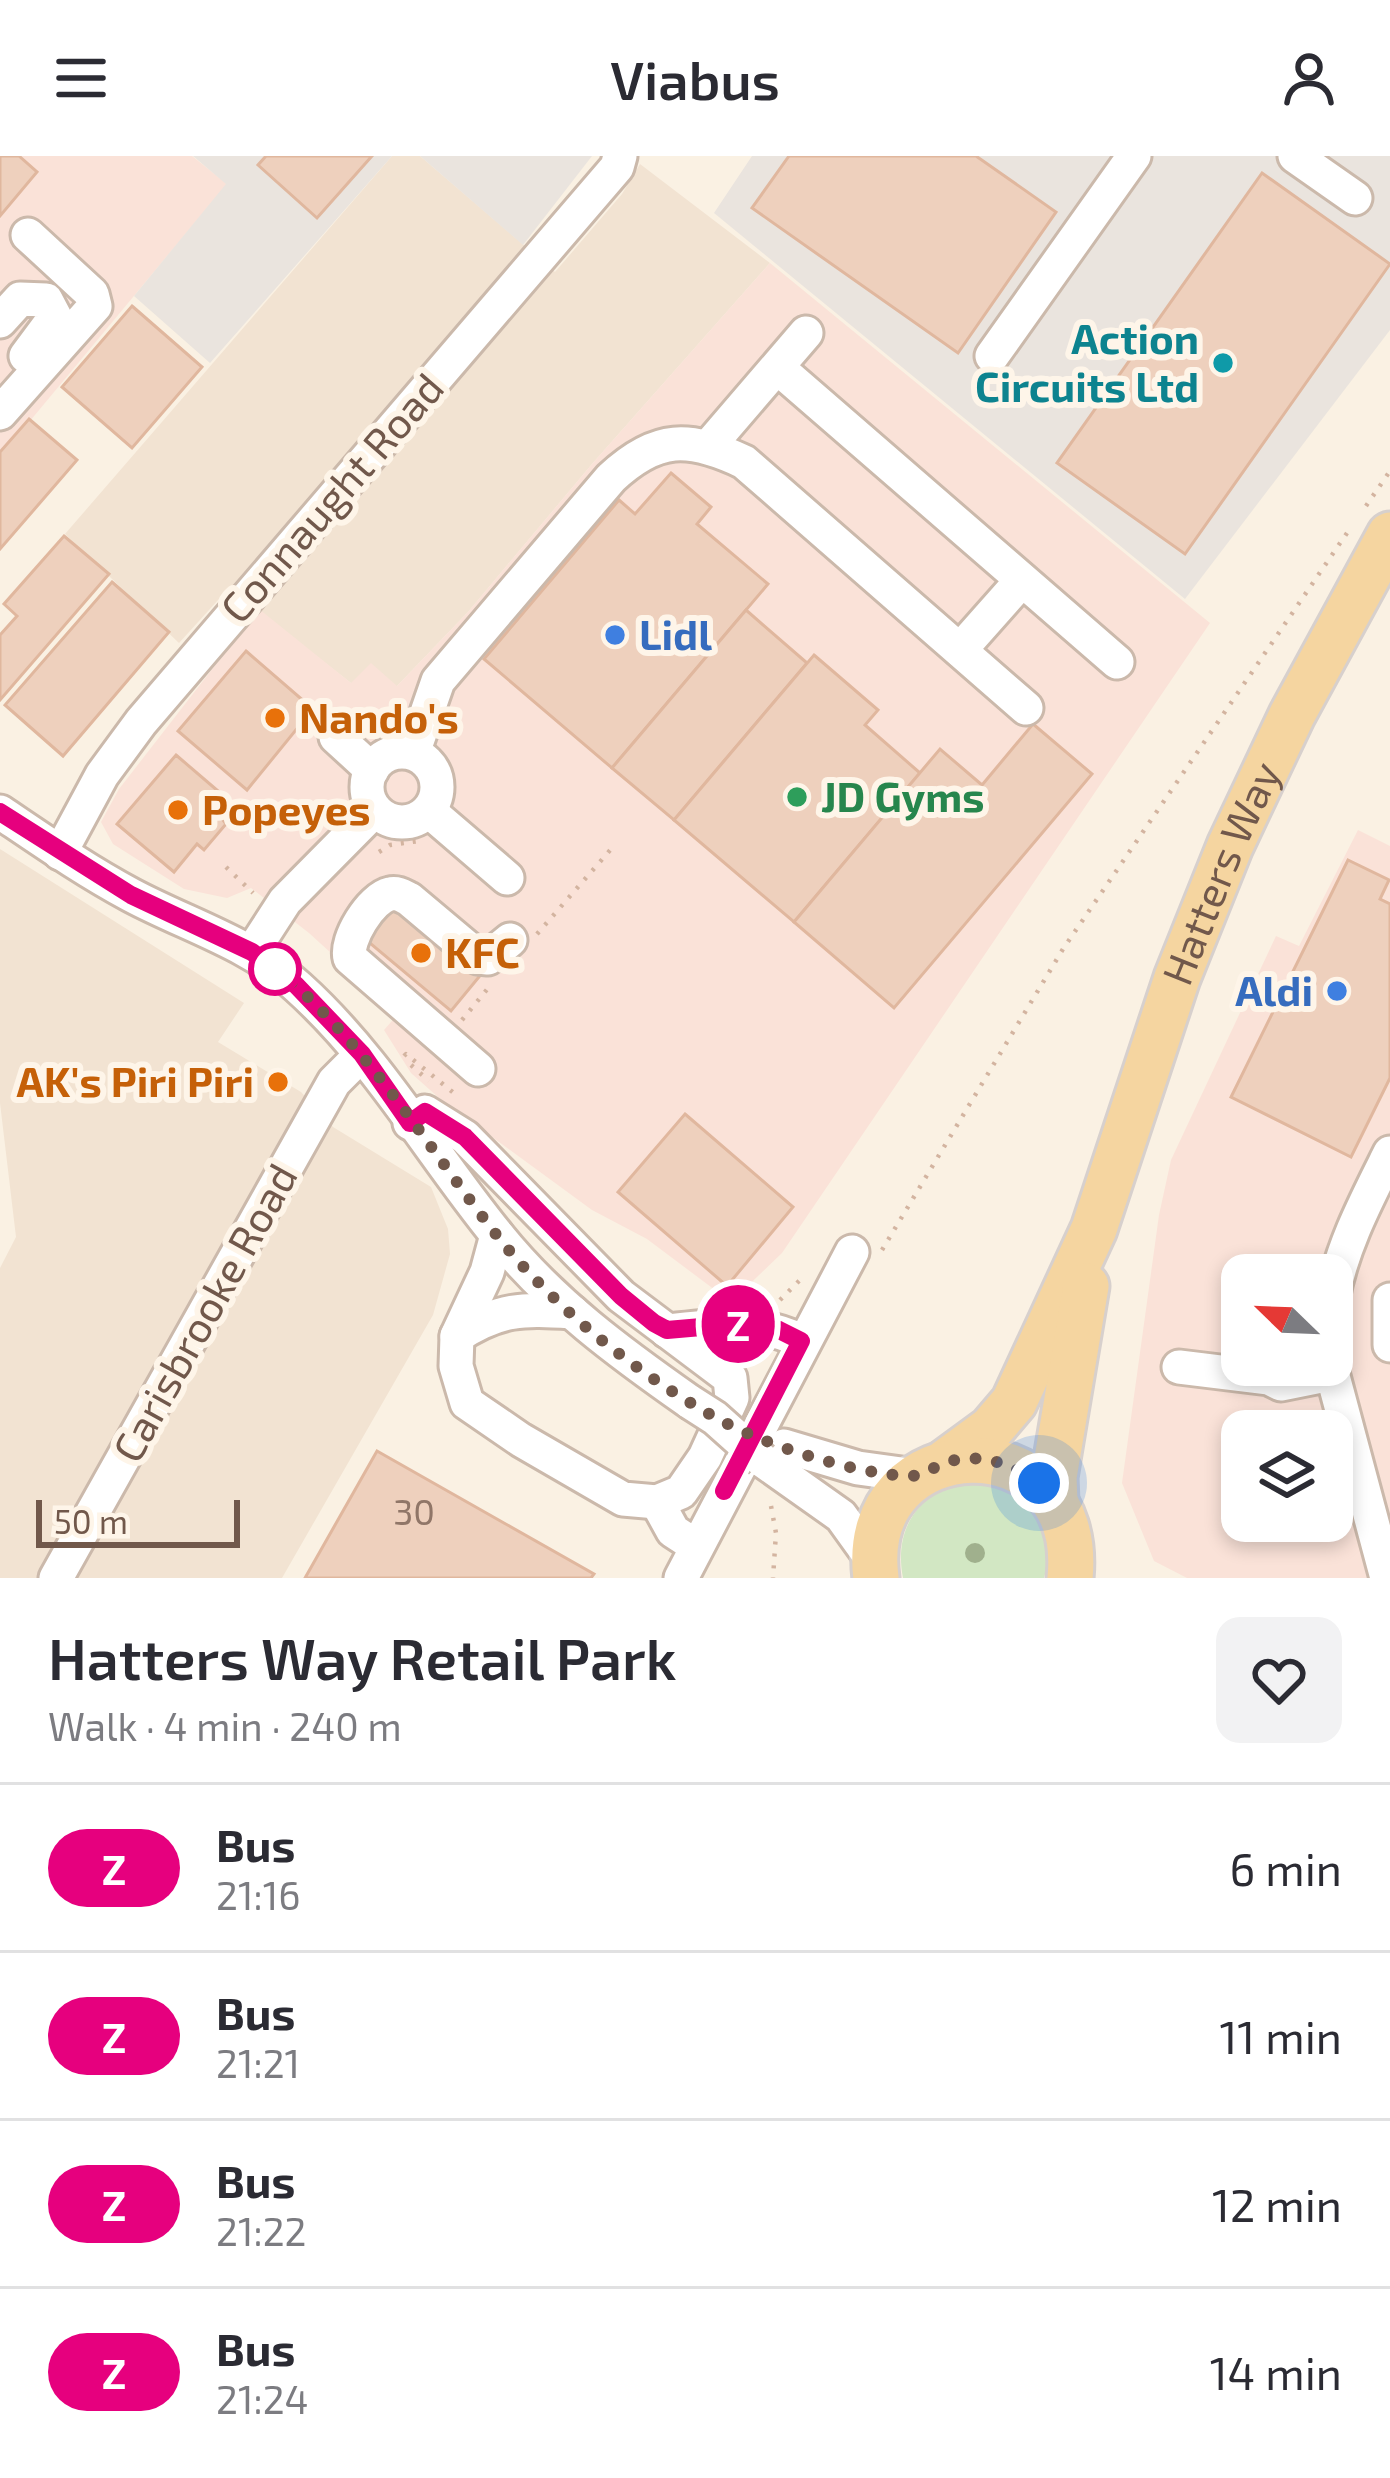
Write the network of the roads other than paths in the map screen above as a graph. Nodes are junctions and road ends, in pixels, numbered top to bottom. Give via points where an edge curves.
1 (620, 156) edge
2 (1295, 156) edge
3 (1131, 162) edge
4 (1355, 198) dead end
5 (28, 235) dead end
6 (0, 321) edge
7 (806, 332) dead end
8 (40, 338) junction
9 (0, 356) edge
10 (992, 356) dead end
11 (778, 368) junction
12 (0, 384) edge
13 (0, 413) edge
14 (709, 446) junction
15 (1390, 535) edge
16 (1022, 580) junction
17 (959, 650) junction
18 (1118, 662) dead end
19 (1026, 708) dead end
20 (336, 737) dead end
21 (413, 753) junction
22 (371, 770) junction
23 (375, 810) junction
24 (429, 811) junction
25 (0, 812) edge
26 (60, 853) junction
27 (507, 878) dead end
28 (510, 940) dead end
29 (252, 952) junction
30 (362, 1054) junction
31 (478, 1069) dead end
32 (410, 1123) junction
33 (1390, 1153) edge
34 (1094, 1229) junction
35 (497, 1235) junction
36 (852, 1252) road end
37 (1344, 1254) edge
38 (1390, 1300) edge
39 (572, 1312) junction
40 (667, 1330) junction
41 (458, 1336) junction
42 (801, 1341) junction
43 (1390, 1345) edge
44 (1179, 1367) dead end
45 (1221, 1372) edge
46 (1336, 1386) edge
47 (931, 1469) junction
48 (774, 1470) junction
49 (1375, 1482) edge
50 (657, 1502) junction
51 (1055, 1502) junction
52 (696, 1546) junction
53 (875, 1570) edge
54 (1079, 1571) edge
55 (56, 1578) edge
56 (681, 1578) edge
57 (1387, 1578) edge

1 - 26 street, Connaught Road via 141,722
2 - 4 street
3 - 10 street
5 - 13 street via 92,294 95,306
6 - 8 street via 20,299 46,300 55,317
7 - 11 street
8 - 9 street
8 - 12 street
11 - 14 street
11 - 16 street
14 - 17 street via 744,462
14 - 21 street via 667,443 636,454 611,478 438,681
15 - 34 main road, Hatters Way via 1230,846
16 - 17 street
16 - 18 street
17 - 19 street
20 - 22 street
21 - 22 street via 389,754
21 - 24 street via 437,778
22 - 23 street
23 - 24 street via 396,823
23 - 29 street via 285,901
24 - 27 street
25 - 26 street
26 - 29 street
28 - 31 street via 478,957 396,893 383,897 347,946 350,958
29 - 30 street
30 - 32 street
30 - 55 street, Carisbrooke Road via 334,1082
32 - 35 street
32 - 40 street via 425,1112 465,1137 621,1296
33 - 37 street
34 - 47 main road, Hatters Way via 1014,1402 992,1429
34 - 51 main road, Hatters Way
35 - 39 street
35 - 41 street
36 - 42 street
38 - 43 street
39 - 41 street via 510,1309
39 - 48 street
40 - 42 street via 736,1324
40 - 50 street via 730,1378 732,1398 681,1492
41 - 50 street via 467,1403 623,1498
42 - 52 street
44 - 45 street
46 - 49 street
47 - 48 street
47 - 51 main road via 970,1458 995,1461 1039,1483
47 - 53 main road, Hatters Way via 884,1514
48 - 53 street via 841,1516
49 - 57 street
50 - 52 street via 674,1531
51 - 54 main road
52 - 56 street

